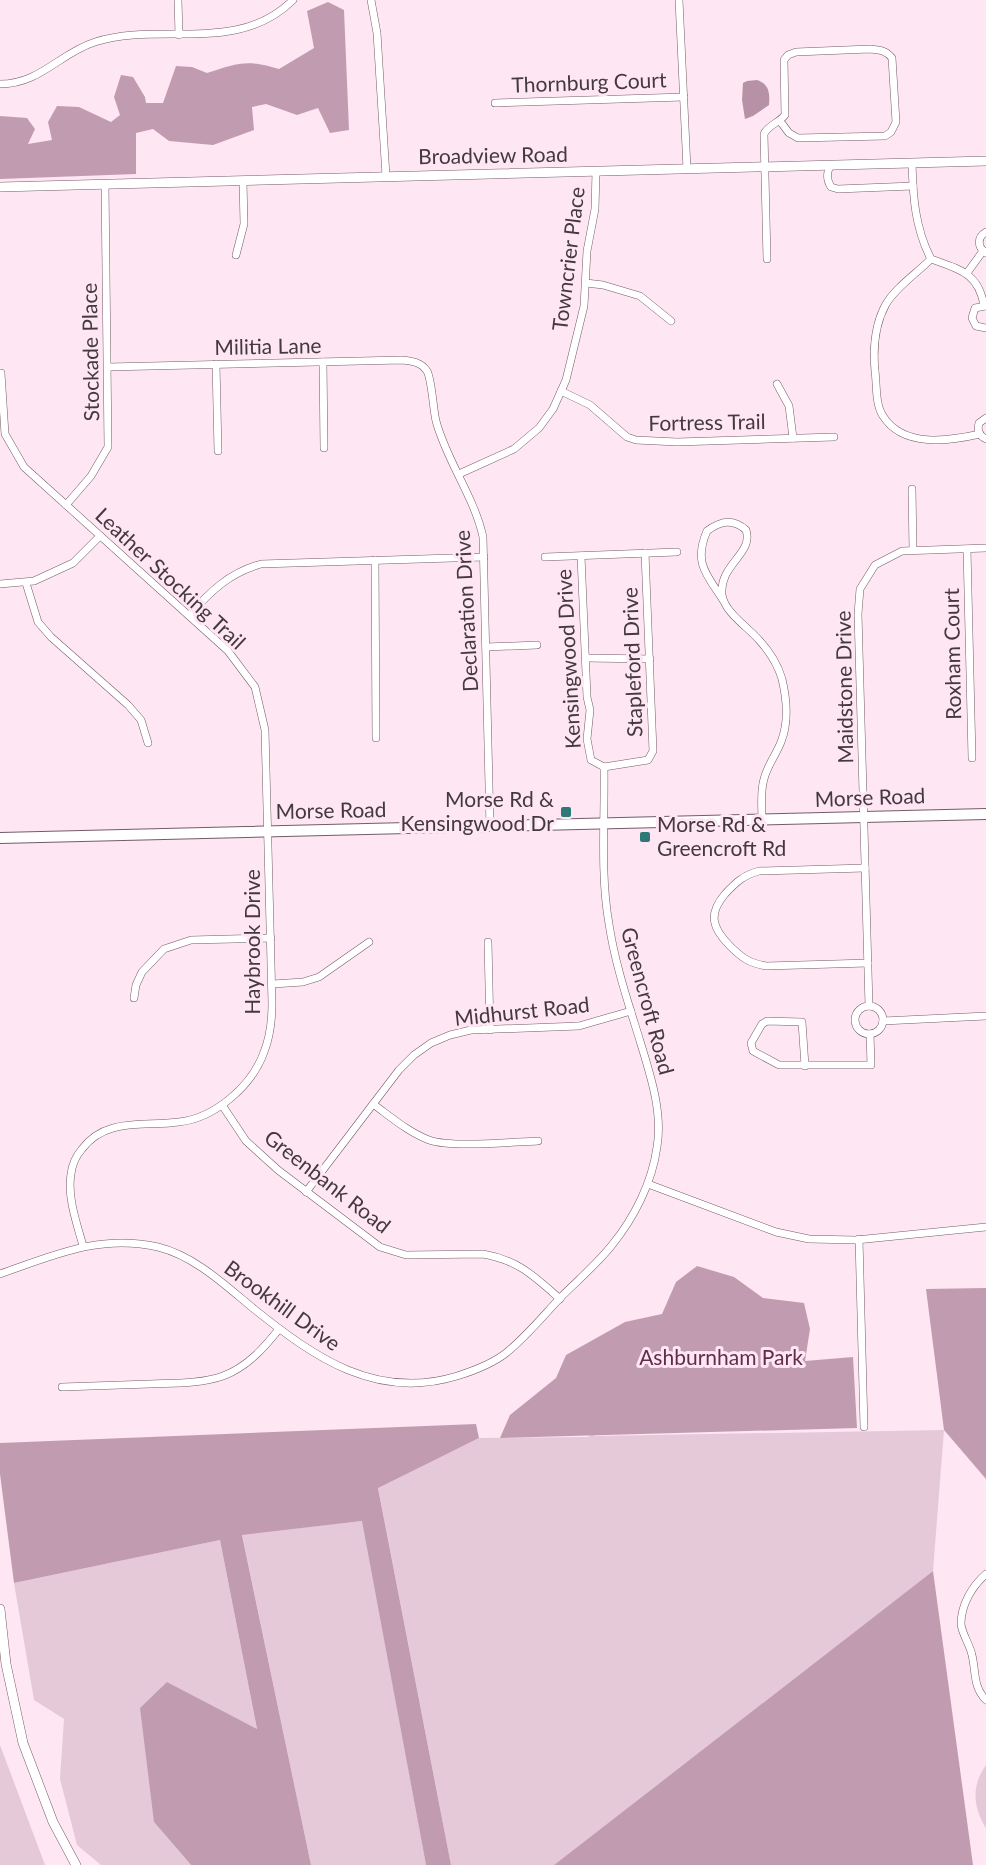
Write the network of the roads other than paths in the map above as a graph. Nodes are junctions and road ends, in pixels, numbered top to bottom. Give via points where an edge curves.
1 (178, 0) edge
2 (292, 0) edge
3 (371, 0) edge
4 (679, 0) edge
5 (178, 34) junction
6 (0, 84) edge
7 (684, 97) junction
8 (495, 103) dead end
9 (780, 121) junction
10 (986, 161) edge
11 (912, 162) junction
12 (830, 165) junction
13 (765, 167) junction
14 (687, 169) junction
15 (596, 171) junction
16 (386, 176) junction
17 (243, 181) junction
18 (105, 184) junction
19 (913, 186) junction
20 (0, 187) edge
21 (986, 232) edge
22 (985, 252) edge
23 (236, 255) dead end
24 (767, 259) dead end
25 (931, 259) junction
26 (967, 273) junction
27 (586, 284) junction
28 (985, 306) edge
29 (671, 321) dead end
30 (986, 328) edge
31 (323, 362) junction
32 (216, 364) junction
33 (108, 367) junction
34 (425, 369) joint
35 (2, 373) dead end
36 (777, 384) dead end
37 (561, 391) junction
38 (986, 418) edge
39 (834, 437) dead end
40 (983, 437) edge
41 (793, 438) junction
42 (324, 448) dead end
43 (218, 451) dead end
44 (459, 474) junction
45 (912, 489) dead end
46 (66, 505) junction
47 (100, 536) junction
48 (986, 548) edge
49 (967, 549) junction
50 (913, 550) junction
51 (677, 552) dead end
52 (645, 553) junction
53 (581, 556) junction
54 (484, 557) junction
55 (545, 557) dead end
56 (375, 560) junction
57 (26, 583) junction
58 (0, 584) edge
59 (723, 600) junction
60 (189, 615) junction
61 (537, 645) dead end
62 (486, 646) junction
63 (586, 658) junction
64 (650, 659) junction
65 (376, 738) dead end
66 (148, 743) dead end
67 (972, 758) dead end
68 (604, 767) junction
69 (986, 814) edge
70 (864, 818) junction
71 (762, 820) junction
72 (605, 824) junction
73 (490, 827) junction
74 (268, 832) junction
75 (0, 838) edge
76 (865, 868) junction
77 (271, 938) junction
78 (369, 942) dead end
79 (488, 942) dead end
80 (868, 963) junction
81 (273, 984) junction
82 (134, 998) dead end
83 (869, 1006) junction
84 (631, 1011) junction
85 (986, 1017) edge
86 (883, 1021) junction
87 (490, 1030) junction
88 (870, 1034) junction
89 (805, 1066) junction
90 (373, 1104) junction
91 (222, 1105) junction
92 (538, 1141) dead end
93 (648, 1185) junction
94 (306, 1192) junction
95 (986, 1227) edge
96 (859, 1239) junction
97 (83, 1246) junction
98 (0, 1274) edge
99 (560, 1299) junction
100 (279, 1329) junction
101 (62, 1387) dead end
102 (864, 1427) dead end
103 (986, 1574) edge
104 (0, 1610) edge
105 (986, 1700) edge
106 (76, 1865) edge

1 - 5 street
2 - 5 street via 266,20 244,28
3 - 16 street via 377,33
4 - 7 street
5 - 6 street via 94,42 35,76
7 - 8 street, Thornburg Court
7 - 14 street
9 - 9 street via 786,108 783,70 788,55 870,49 881,50 892,58 896,122 885,136 798,138
9 - 13 street via 764,134
10 - 11 street, Broadview Road
11 - 12 street, Broadview Road
11 - 19 street
12 - 13 street, Broadview Road
12 - 19 street via 828,182 838,189
13 - 14 street, Broadview Road
13 - 24 street
14 - 15 street, Broadview Road
15 - 16 street, Broadview Road
15 - 27 street, Towncrier Place via 596,209 587,250
16 - 17 street, Broadview Road
17 - 18 street, Broadview Road
17 - 23 street via 244,224
18 - 20 street, Broadview Road
18 - 33 street, Stockade Place
19 - 25 street via 921,241
21 - 22 street via 979,240
22 - 26 street
25 - 26 street
25 - 40 street via 893,295 880,317 874,360 879,406 895,429 919,439
26 - 28 street via 981,291
27 - 29 street via 640,296
27 - 37 street, Towncrier Place via 580,324
28 - 30 street via 975,308 972,318 976,326
31 - 32 street, Militia Lane
31 - 34 street, Militia Lane via 402,360 416,362
31 - 42 street
32 - 33 street, Militia Lane
32 - 43 street
33 - 46 street, Stockade Place via 108,447 91,476
34 - 44 street, Declaration Drive via 437,424
35 - 46 street, Leather Stocking Trail via 5,434 24,467
36 - 41 street via 789,406
37 - 41 street, Fortress Trail via 590,405 620,432 636,440
37 - 44 street, Towncrier Place via 539,428 514,449
38 - 40 street via 979,423
39 - 41 street, Fortress Trail
44 - 54 street, Declaration Drive via 479,516
45 - 50 street
46 - 47 street, Leather Stocking Trail
47 - 57 street via 73,563
47 - 60 street, Leather Stocking Trail
48 - 49 street, Maidstone Drive
49 - 50 street, Maidstone Drive
49 - 67 street, Roxham Court
50 - 70 street, Maidstone Drive via 902,551 875,565 860,589
51 - 52 street
52 - 53 street
52 - 64 street, Stapleford Drive
53 - 55 street
53 - 63 street, Kensingwood Drive
54 - 56 street
54 - 62 street, Declaration Drive
56 - 60 street via 261,564 243,569 214,588
56 - 65 street
57 - 58 street
57 - 66 street via 38,622 128,705 141,720
59 - 59 street via 728,568 748,540 746,530 735,522 715,525 707,531 702,546 704,571
59 - 71 street via 771,656 786,702 784,734 762,786
60 - 74 street, Leather Stocking Trail via 228,651 255,687 266,730
61 - 62 street
62 - 73 street, Declaration Drive
63 - 64 street
63 - 68 street, Kensingwood Drive via 590,710 587,739 591,760
64 - 68 street, Stapleford Drive via 651,756 642,762
68 - 72 street, Kensingwood Drive
69 - 70 main road, Morse Road
70 - 71 main road, Morse Road
70 - 76 street, Maidstone Drive
71 - 72 main road, Morse Road
72 - 73 main road, Morse Road
72 - 84 street, Greencroft Road via 608,922
73 - 74 main road, Morse Road
74 - 75 main road, Morse Road
74 - 77 street, Haybrook Drive
76 - 80 street, Maidstone Drive
76 - 80 street via 759,871 745,875 716,905 714,921 719,935 752,963
77 - 81 street, Haybrook Drive
77 - 82 street via 191,940 164,949 142,972
78 - 81 street via 320,978
79 - 87 street
80 - 83 street, Maidstone Drive
81 - 91 street, Haybrook Drive via 270,1031 264,1053 244,1085
83 - 86 street via 878,1009
83 - 88 street via 857,1012 855,1021 858,1029
84 - 87 street, Midhurst Road via 579,1026
84 - 93 street, Greencroft Road via 656,1094 658,1145
85 - 86 street
86 - 88 street via 877,1032
87 - 90 street, Midhurst Road via 450,1035 431,1043 399,1070
88 - 89 street via 872,1065
89 - 89 street via 779,1065 753,1052 751,1043 758,1029 767,1021 802,1022
90 - 92 street via 430,1140
90 - 94 street, Midhurst Road
91 - 94 street, Greenbank Road via 246,1140
91 - 97 street, Haybrook Drive via 179,1122 118,1125 86,1144 70,1174
93 - 96 street via 784,1234 809,1239
93 - 99 street, Brookhill Drive via 612,1245
94 - 99 street, Greenbank Road via 381,1247 406,1254 495,1256 522,1266
95 - 96 street
96 - 102 street
97 - 98 street, Brookhill Drive
97 - 100 street, Brookhill Drive via 127,1243 160,1248 184,1258 208,1272
99 - 100 street, Brookhill Drive via 506,1353 462,1374 425,1383 387,1382 354,1373 332,1364
100 - 101 street via 247,1363 225,1376 188,1383
103 - 105 street via 969,1595 961,1624 972,1654 978,1689
104 - 106 street via 22,1743 53,1822

